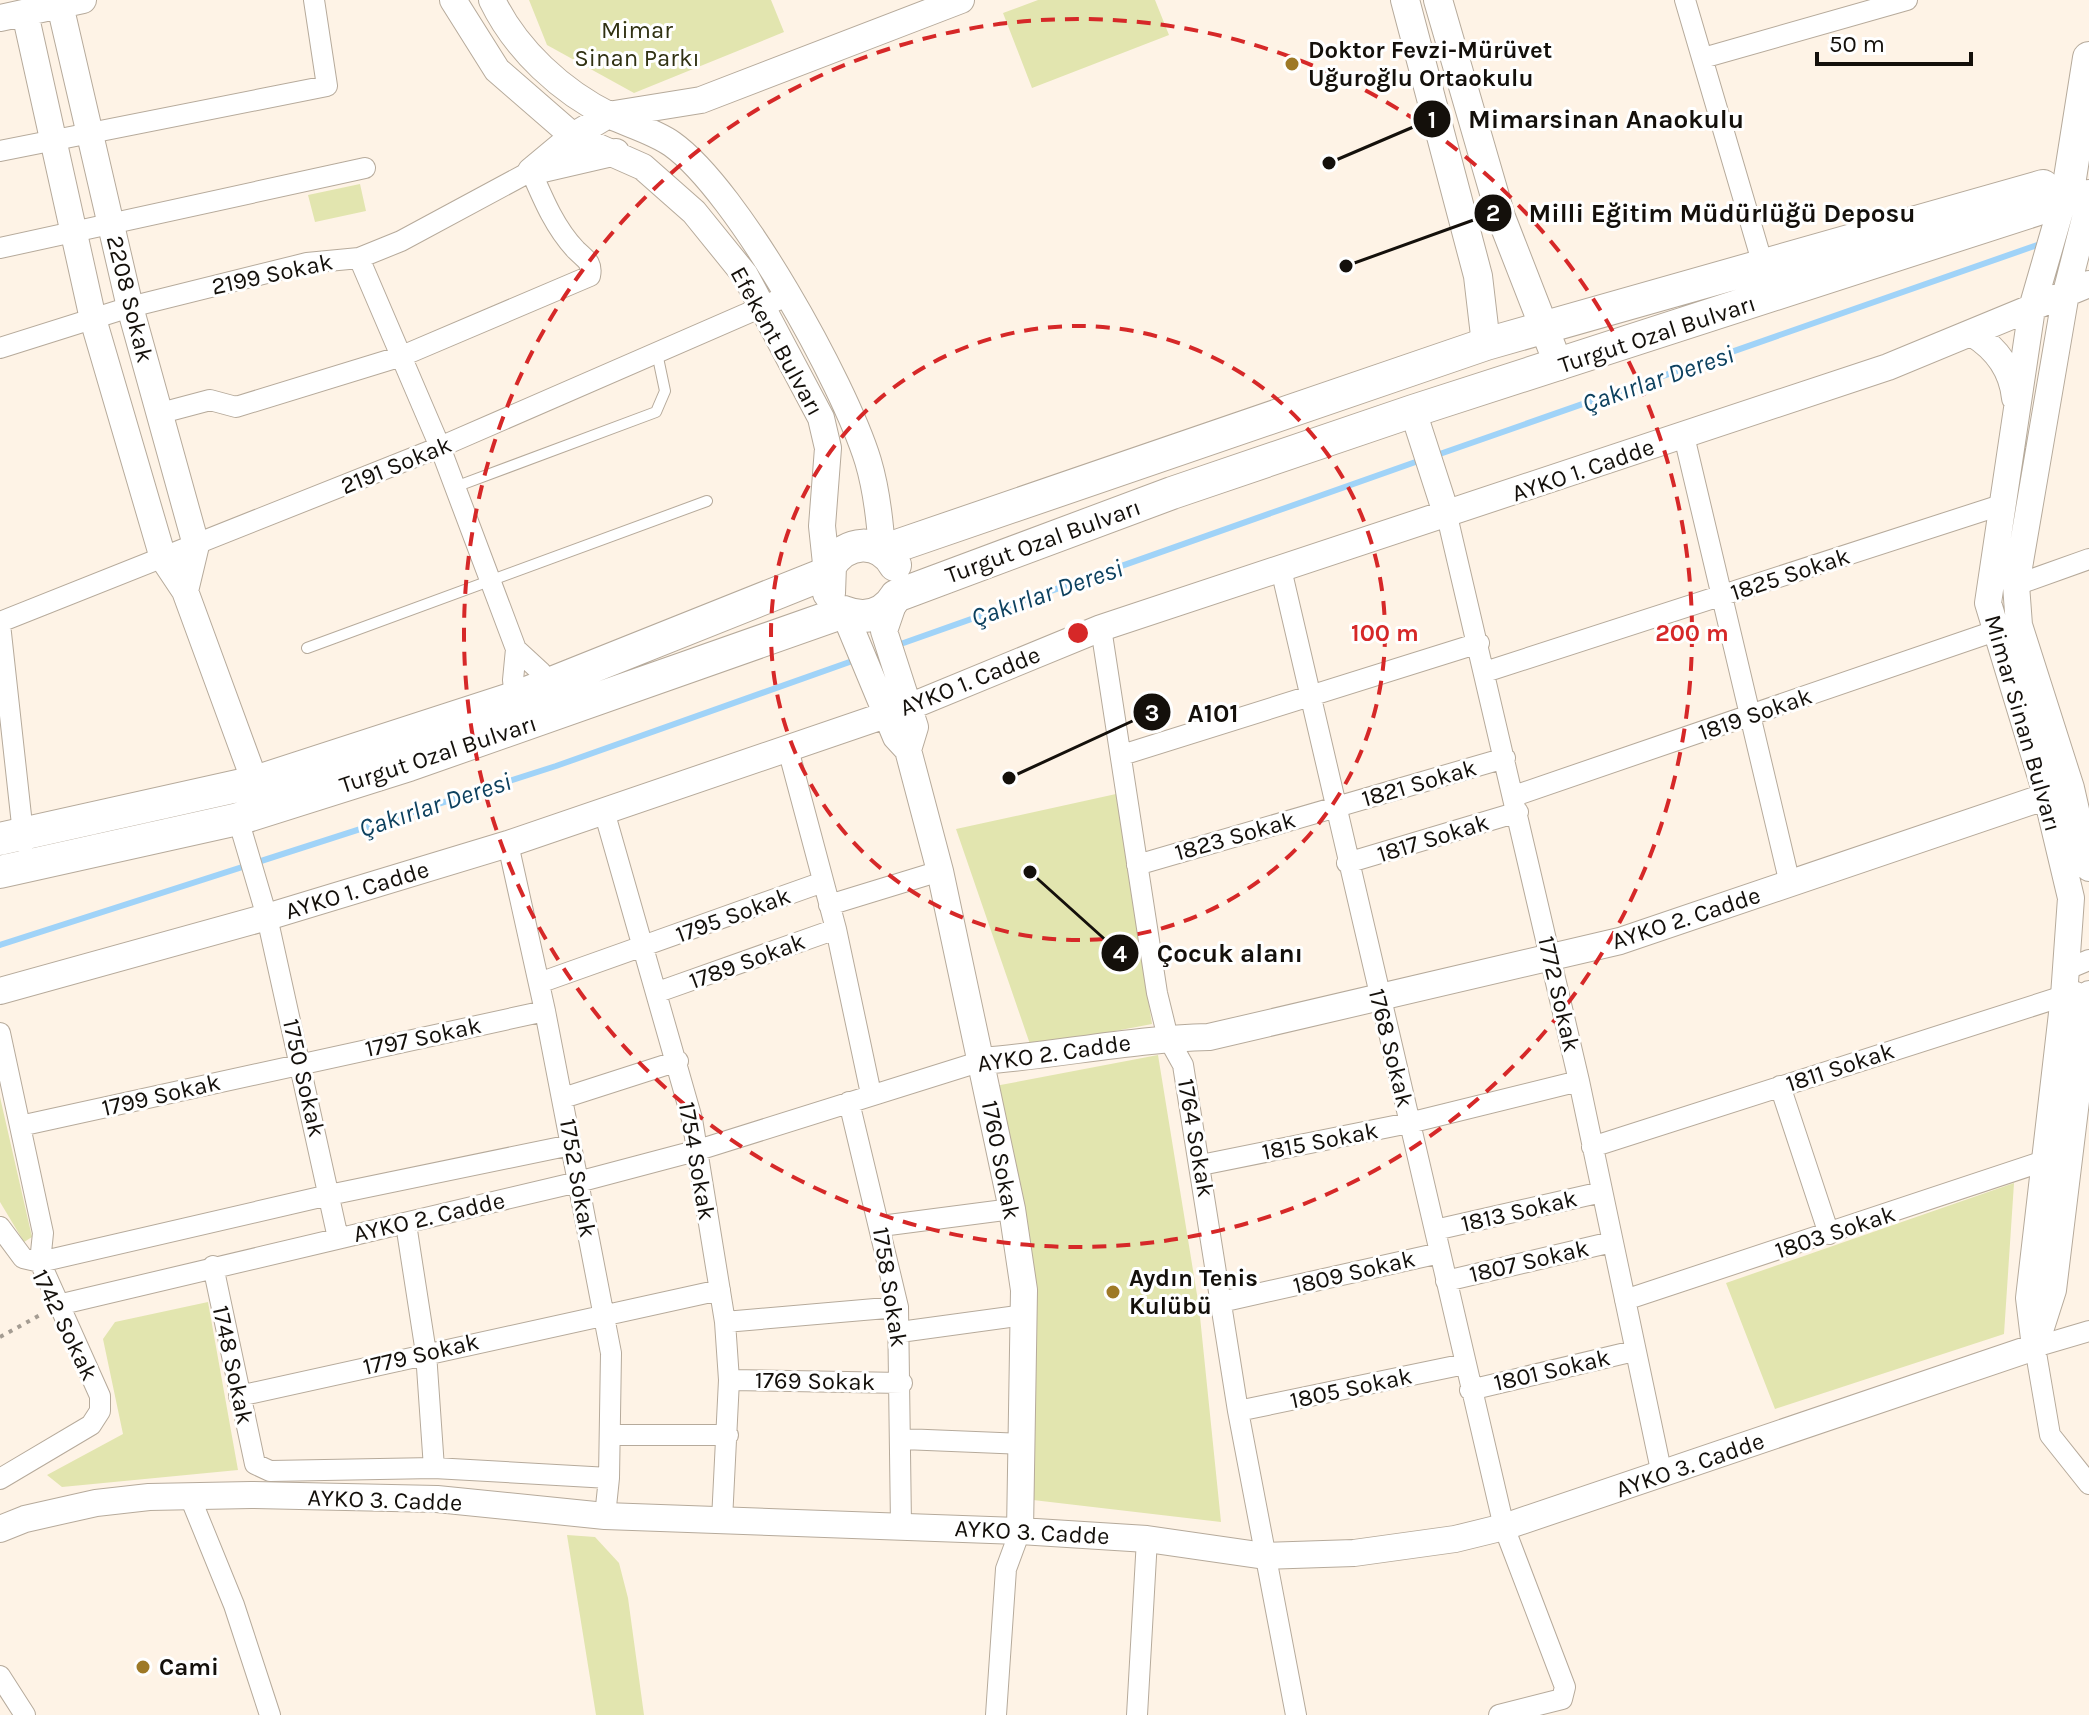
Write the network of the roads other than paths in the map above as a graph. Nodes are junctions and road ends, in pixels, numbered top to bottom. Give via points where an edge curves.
1 (314, 0) edge
2 (453, 0) edge
3 (492, 0) edge
4 (961, 0) edge
5 (1405, 0) edge
6 (1438, 0) edge
7 (1685, 0) edge
8 (1896, 1) edge
9 (72, 2) edge
10 (12, 16) edge
11 (1703, 58) junction
12 (2089, 58) edge
13 (701, 100) junction
14 (608, 115) junction
15 (90, 134) junction
16 (650, 134) junction
17 (573, 136) junction
18 (53, 141) junction
19 (0, 151) edge
20 (611, 155) junction
21 (365, 168) dead end
22 (531, 171) junction
23 (2078, 196) edge
24 (111, 224) junction
25 (73, 232) junction
26 (0, 248) edge
27 (359, 258) junction
28 (1763, 265) junction
29 (2076, 281) edge
30 (775, 301) junction
31 (130, 307) junction
32 (2032, 308) junction
33 (93, 319) junction
34 (1543, 327) junction
35 (1973, 334) junction
36 (1486, 344) junction
37 (0, 348) edge
38 (657, 353) junction
39 (402, 356) junction
40 (1559, 366) junction
41 (1490, 386) junction
42 (2016, 408) junction
43 (1413, 411) junction
44 (161, 413) junction
45 (1684, 436) junction
46 (440, 447) junction
47 (455, 487) junction
48 (707, 501) dead end
49 (2004, 504) junction
50 (1447, 516) junction
51 (196, 545) junction
52 (882, 551) junction
53 (163, 558) junction
54 (2089, 559) edge
55 (1281, 569) junction
56 (827, 573) junction
57 (489, 581) junction
58 (2016, 585) junction
59 (185, 591) junction
60 (896, 596) junction
61 (1721, 596) junction
62 (0, 623) edge
63 (850, 625) junction
64 (1101, 628) junction
65 (1995, 631) junction
66 (1479, 643) junction
67 (307, 648) dead end
68 (516, 649) junction
69 (1485, 672) junction
70 (547, 683) junction
71 (1310, 695) junction
72 (897, 711) junction
73 (517, 712) junction
74 (561, 712) junction
75 (1750, 716) junction
76 (788, 749) junction
77 (1122, 755) junction
78 (1505, 758) junction
79 (255, 782) junction
80 (2059, 792) junction
81 (1516, 804) junction
82 (1334, 807) junction
83 (604, 811) junction
84 (243, 834) junction
85 (11, 837) edge
86 (508, 844) junction
87 (1347, 863) junction
88 (1137, 865) junction
89 (2089, 868) edge
90 (15, 869) edge
91 (940, 871) junction
92 (823, 882) junction
93 (1790, 884) junction
94 (829, 905) junction
95 (267, 917) junction
96 (836, 929) junction
97 (644, 948) junction
98 (1550, 957) junction
99 (2079, 981) edge
100 (539, 983) junction
101 (0, 991) edge
102 (658, 992) junction
103 (1379, 1000) junction
104 (545, 1011) junction
105 (0, 1033) edge
106 (1168, 1038) junction
107 (678, 1061) junction
108 (982, 1061) junction
109 (301, 1064) junction
110 (1579, 1081) junction
111 (1780, 1086) junction
112 (871, 1094) junction
113 (563, 1098) junction
114 (849, 1102) junction
115 (1409, 1123) junction
116 (20, 1126) junction
117 (571, 1145) junction
118 (1592, 1147) junction
119 (695, 1151) junction
120 (2044, 1161) junction
121 (1201, 1165) junction
122 (578, 1182) junction
123 (1602, 1192) junction
124 (329, 1195) junction
125 (1012, 1209) junction
126 (406, 1224) junction
127 (881, 1226) junction
128 (0, 1227) edge
129 (1435, 1230) junction
130 (1829, 1234) junction
131 (338, 1238) junction
132 (1612, 1242) junction
133 (1440, 1253) junction
134 (40, 1262) junction
135 (213, 1266) junction
136 (1446, 1281) junction
137 (720, 1290) junction
138 (1625, 1300) junction
139 (1221, 1302) junction
140 (58, 1305) junction
141 (898, 1307) junction
142 (603, 1314) junction
143 (1024, 1315) junction
144 (725, 1322) junction
145 (2089, 1331) edge
146 (900, 1332) junction
147 (2035, 1347) junction
148 (1634, 1351) junction
149 (426, 1353) junction
150 (1465, 1364) junction
151 (729, 1380) junction
152 (902, 1383) junction
153 (1470, 1390) junction
154 (239, 1396) junction
155 (1238, 1411) junction
156 (611, 1435) junction
157 (728, 1435) junction
158 (903, 1439) junction
159 (1024, 1444) junction
160 (255, 1464) joint
161 (434, 1468) junction
162 (1662, 1475) junction
163 (609, 1478) junction
164 (0, 1479) edge
165 (2089, 1484) edge
166 (190, 1497) junction
167 (605, 1516) junction
168 (722, 1520) junction
169 (901, 1525) junction
170 (1504, 1527) junction
171 (0, 1529) edge
172 (1020, 1531) junction
173 (1147, 1539) junction
174 (1265, 1556) junction
175 (0, 1676) edge
176 (18, 1712) edge
177 (270, 1715) edge
178 (996, 1715) edge
179 (1137, 1715) edge
180 (1296, 1715) edge
181 (1499, 1715) edge

1 - 15 street via 327,86
2 - 17 street, Efekent Bulvarı via 497,70
3 - 14 street via 518,42 546,70
4 - 13 street
5 - 36 main road via 1478,276
6 - 34 main road via 1501,217
7 - 11 street
8 - 11 street
9 - 10 street
9 - 15 street, 2208 Sokak
10 - 18 street, 2208 Sokak
11 - 28 street
12 - 23 main road, Mimar Sinan Bulvarı
13 - 14 street
13 - 16 street
14 - 16 street
14 - 17 street
15 - 18 street
15 - 24 street, 2208 Sokak
16 - 20 street
16 - 30 street via 671,144 710,182
17 - 20 street, Efekent Bulvarı
17 - 22 street
18 - 19 street
18 - 25 street, 2208 Sokak
20 - 22 street
20 - 30 street, Efekent Bulvarı via 643,167 694,212 745,275
21 - 24 street
22 - 27 street, 2199 Sokak
22 - 39 street via 560,230 587,259 590,276
23 - 28 main road, Turgut Ozal Bulvarı
23 - 29 street, Mimar Sinan Bulvarı
23 - 32 street, Mimar Sinan Bulvarı
23 - 40 main road, Turgut Ozal Bulvarı
24 - 25 street
24 - 31 street, 2208 Sokak
25 - 26 street
25 - 33 street, 2208 Sokak
27 - 31 street, 2199 Sokak via 307,263
27 - 39 street
28 - 34 main road, Turgut Ozal Bulvarı
29 - 32 street, AYKO 1. Cadde
29 - 58 street, Mimar Sinan Bulvarı
30 - 38 street, 2191 Sokak
30 - 52 street via 839,393 867,458
30 - 56 street, Efekent Bulvarı via 828,448 822,526
31 - 33 street, 2199 Sokak
31 - 44 street, 2208 Sokak
32 - 35 street, AYKO 1. Cadde
32 - 42 street, Mimar Sinan Bulvarı
33 - 37 street, 2199 Sokak
33 - 53 street, 2208 Sokak
34 - 36 main road, Turgut Ozal Bulvarı
34 - 40 main road
35 - 42 street via 1992,346 2005,365
35 - 45 street, AYKO 1. Cadde
36 - 41 street
36 - 52 main road, Turgut Ozal Bulvarı
38 - 46 street, 2191 Sokak
38 - 47 lane via 665,391 656,412
39 - 44 street via 236,407 210,400
39 - 46 street
40 - 41 main road, Turgut Ozal Bulvarı
41 - 43 main road, Turgut Ozal Bulvarı
42 - 49 street, Mimar Sinan Bulvarı
43 - 50 street
43 - 60 main road, Turgut Ozal Bulvarı
44 - 51 street, 2208 Sokak
45 - 50 street, AYKO 1. Cadde
45 - 61 street
46 - 47 street
46 - 51 street, 2191 Sokak
47 - 57 street
48 - 57 lane
49 - 61 street, 1825 Sokak
49 - 65 street, Mimar Sinan Bulvarı via 1988,603
50 - 55 street, AYKO 1. Cadde
50 - 66 street, 1772 Sokak
51 - 53 street, 2191 Sokak
51 - 59 street, 2208 Sokak
52 - 56 main road, Turgut Ozal Bulvarı via 851,547 834,559
52 - 60 main road via 897,569
53 - 59 street, 2208 Sokak
53 - 62 street, 2191 Sokak
54 - 58 street
55 - 64 street, AYKO 1. Cadde
55 - 71 street, 1768 Sokak
56 - 63 main road, Efekent Bulvarı via 828,593
56 - 70 main road, Turgut Ozal Bulvarı
57 - 67 lane
57 - 68 street
58 - 80 street, Mimar Sinan Bulvarı via 2019,625
59 - 79 street, 2208 Sokak
60 - 63 main road, Turgut Ozal Bulvarı via 875,615
60 - 72 street via 884,631 893,657
61 - 69 street, 1825 Sokak
61 - 75 street
62 - 85 street
63 - 72 street via 871,672
63 - 74 main road, Turgut Ozal Bulvarı
64 - 72 street, AYKO 1. Cadde
64 - 77 street, 1764 Sokak
65 - 75 street, 1819 Sokak
65 - 80 street, Mimar Sinan Bulvarı
66 - 69 street, 1772 Sokak
66 - 71 street
68 - 70 street
68 - 73 street
69 - 78 street, 1772 Sokak
70 - 73 main road, Turgut Ozal Bulvarı
70 - 74 street
71 - 77 street
71 - 82 street, 1768 Sokak
72 - 76 street, AYKO 1. Cadde
72 - 91 street, 1760 Sokak via 915,727 908,750
73 - 74 main road, Turgut Ozal Bulvarı
73 - 79 main road, Turgut Ozal Bulvarı
73 - 84 main road, Turgut Ozal Bulvarı
75 - 81 street, 1819 Sokak
75 - 93 street
76 - 83 street, AYKO 1. Cadde
76 - 92 street
77 - 88 street, 1764 Sokak
78 - 81 street, 1772 Sokak
78 - 82 street, 1821 Sokak
79 - 85 main road, Turgut Ozal Bulvarı
80 - 89 street, Mimar Sinan Bulvarı
80 - 93 street, AYKO 2. Cadde
80 - 99 street, Mimar Sinan Bulvarı
81 - 87 street, 1817 Sokak
81 - 98 street, 1772 Sokak
82 - 87 street, 1768 Sokak
82 - 88 street, 1823 Sokak
83 - 86 street, AYKO 1. Cadde
83 - 97 street, 1754 Sokak
84 - 90 main road, Turgut Ozal Bulvarı
84 - 95 street, 1750 Sokak
85 - 90 street
86 - 95 street, AYKO 1. Cadde
86 - 100 street, 1752 Sokak
87 - 103 street, 1768 Sokak
88 - 106 street, 1764 Sokak
91 - 94 street
91 - 108 street, 1760 Sokak
92 - 94 street
92 - 97 street, 1795 Sokak
93 - 98 street, AYKO 2. Cadde via 1620,941
94 - 96 street
95 - 101 street, AYKO 1. Cadde
95 - 109 street, 1750 Sokak
96 - 102 street, 1789 Sokak
96 - 112 street
97 - 100 street, 1795 Sokak
97 - 102 street, 1754 Sokak
98 - 103 street, AYKO 2. Cadde
98 - 110 street, 1772 Sokak
99 - 111 street, 1811 Sokak
99 - 120 street, Mimar Sinan Bulvarı
99 - 147 street, Mimar Sinan Bulvarı via 2053,1290
100 - 104 street, 1752 Sokak
102 - 107 street, 1754 Sokak
103 - 106 street, AYKO 2. Cadde via 1209,1037
103 - 115 street, 1768 Sokak
104 - 109 street, 1797 Sokak
104 - 113 street, 1752 Sokak
105 - 116 street
106 - 108 street, AYKO 2. Cadde
106 - 121 street, 1764 Sokak via 1183,1065
107 - 113 street
107 - 119 street, 1754 Sokak
108 - 112 street, AYKO 2. Cadde
108 - 125 street, 1760 Sokak
109 - 116 street, 1799 Sokak
109 - 124 street, 1750 Sokak
110 - 115 street, 1815 Sokak
110 - 118 street, 1772 Sokak
111 - 118 street, 1811 Sokak
111 - 130 street
112 - 114 street, AYKO 2. Cadde
113 - 117 street, 1752 Sokak
114 - 119 street, AYKO 2. Cadde
114 - 127 street, 1758 Sokak
115 - 121 street, 1815 Sokak
115 - 129 street, 1768 Sokak
116 - 134 street via 43,1233
117 - 122 street, 1752 Sokak
117 - 124 street, AYKO 2. Cadde
118 - 123 street, 1772 Sokak
119 - 122 street, AYKO 2. Cadde
119 - 137 street, 1754 Sokak
120 - 130 street, 1803 Sokak
120 - 147 street, Mimar Sinan Bulvarı via 2029,1298
121 - 139 street, 1764 Sokak
122 - 126 street, AYKO 2. Cadde
122 - 142 street, 1752 Sokak
123 - 129 street, 1813 Sokak
123 - 132 street, 1772 Sokak
124 - 131 street, 1750 Sokak
124 - 134 street, AYKO 2. Cadde
125 - 127 street
125 - 143 street, 1760 Sokak
126 - 131 street, AYKO 2. Cadde
126 - 149 street
127 - 141 street, 1758 Sokak
128 - 134 street, 1742 Sokak via 23,1258
129 - 133 street, 1768 Sokak
130 - 138 street, 1803 Sokak
131 - 135 street, AYKO 2. Cadde
132 - 136 street, 1807 Sokak
132 - 138 street, 1772 Sokak
133 - 136 street, 1768 Sokak
133 - 139 street, 1809 Sokak
134 - 140 street, 1742 Sokak
135 - 140 street, AYKO 2. Cadde
135 - 154 street, 1748 Sokak
136 - 150 street, 1768 Sokak
137 - 142 street, 1779 Sokak
137 - 144 street, 1754 Sokak
138 - 148 street, 1772 Sokak
139 - 155 street, 1764 Sokak
140 - 164 street, 1742 Sokak via 100,1396 100,1411 91,1425
141 - 144 street
141 - 146 street, 1758 Sokak
142 - 149 street, 1779 Sokak
142 - 156 street, 1752 Sokak via 611,1353
143 - 146 street
143 - 159 street, 1760 Sokak
144 - 151 street, 1754 Sokak
145 - 147 street
146 - 152 street, 1758 Sokak
147 - 162 street, AYKO 3. Cadde
147 - 165 street, Mimar Sinan Bulvarı via 2050,1435
148 - 153 street, 1801 Sokak
148 - 162 street, 1772 Sokak
149 - 154 street, 1779 Sokak
149 - 161 street
150 - 153 street, 1768 Sokak
150 - 155 street, 1805 Sokak
151 - 152 street, 1769 Sokak
151 - 157 street, 1754 Sokak
152 - 158 street, 1758 Sokak
153 - 170 street, 1768 Sokak
154 - 160 street, 1748 Sokak
155 - 174 street, 1764 Sokak
156 - 157 street
156 - 163 street, 1752 Sokak
157 - 168 street, 1754 Sokak
158 - 159 street
158 - 169 street, 1758 Sokak
159 - 172 street, 1760 Sokak
160 - 161 street, AYKO 3. Cadde via 270,1471
161 - 163 street, AYKO 3. Cadde
162 - 170 street, AYKO 3. Cadde
163 - 167 street, 1752 Sokak
166 - 167 street, AYKO 3. Cadde via 437,1499
166 - 171 street, AYKO 3. Cadde via 96,1503
166 - 177 street via 234,1605
167 - 168 street, AYKO 3. Cadde
168 - 169 street, AYKO 3. Cadde
169 - 172 street, AYKO 3. Cadde
170 - 174 street, AYKO 3. Cadde via 1354,1553
170 - 181 street, 1768 Sokak via 1565,1687 1562,1699
172 - 173 street, AYKO 3. Cadde
172 - 178 street via 1006,1569
173 - 174 street, AYKO 3. Cadde
173 - 179 street
174 - 180 street, 1764 Sokak
175 - 176 street

